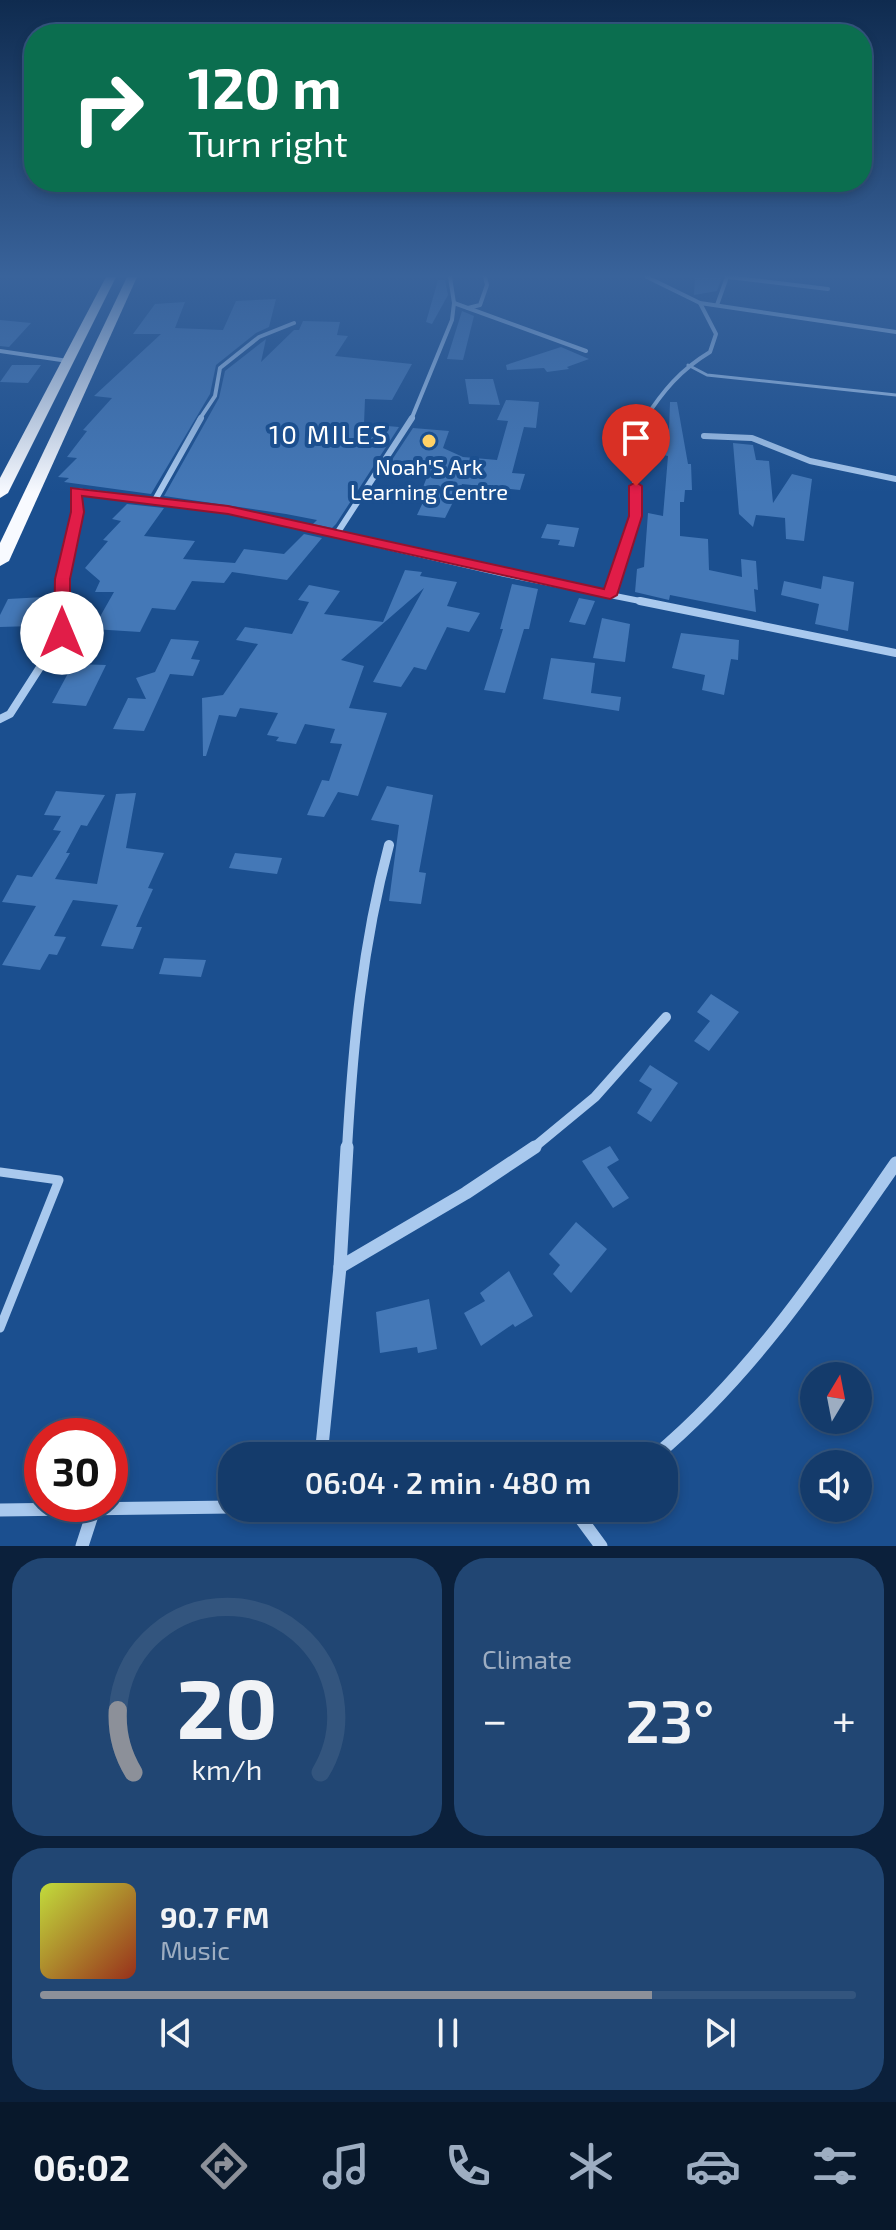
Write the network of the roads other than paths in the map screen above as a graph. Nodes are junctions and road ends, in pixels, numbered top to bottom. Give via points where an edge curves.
1 (74, 349) edge
2 (98, 349) edge
3 (242, 349) edge
4 (440, 349) edge
5 (581, 349) edge
6 (711, 349) edge
7 (0, 351) edge
8 (586, 351) dead end
9 (68, 361) junction
10 (688, 365) junction
11 (896, 395) edge
12 (704, 436) dead end
13 (896, 479) edge
14 (0, 493) edge
15 (155, 500) junction
16 (336, 535) junction
17 (0, 561) edge
18 (610, 595) junction
19 (896, 653) edge
20 (0, 719) edge
21 (389, 845) dead end
22 (666, 1017) dead end
23 (896, 1163) edge
24 (0, 1172) edge
25 (340, 1267) junction
26 (0, 1328) edge
27 (322, 1442) edge
28 (674, 1442) edge
29 (218, 1507) edge
30 (128, 1509) edge
31 (0, 1510) edge
32 (24, 1510) edge
33 (90, 1522) edge
34 (583, 1522) edge
35 (82, 1546) edge
36 (601, 1546) edge

1 - 9 highway
2 - 17 highway
3 - 15 street via 220,368 215,396
4 - 16 street via 410,422
5 - 8 street
6 - 10 street
7 - 9 street
9 - 14 highway
10 - 11 lane via 707,375
10 - 18 street via 633,436 635,516
12 - 13 street via 752,438 810,461
15 - 16 street via 228,510
15 - 20 street via 75,491 77,512 62,579 62,633 10,714
16 - 18 street
18 - 19 street
21 - 25 street via 371,912 354,1034
22 - 25 street via 585,1106 544,1140
23 - 28 street via 792,1313 726,1394
24 - 26 lane via 59,1180
25 - 27 street
29 - 30 street
31 - 32 street
33 - 35 street
34 - 36 street

